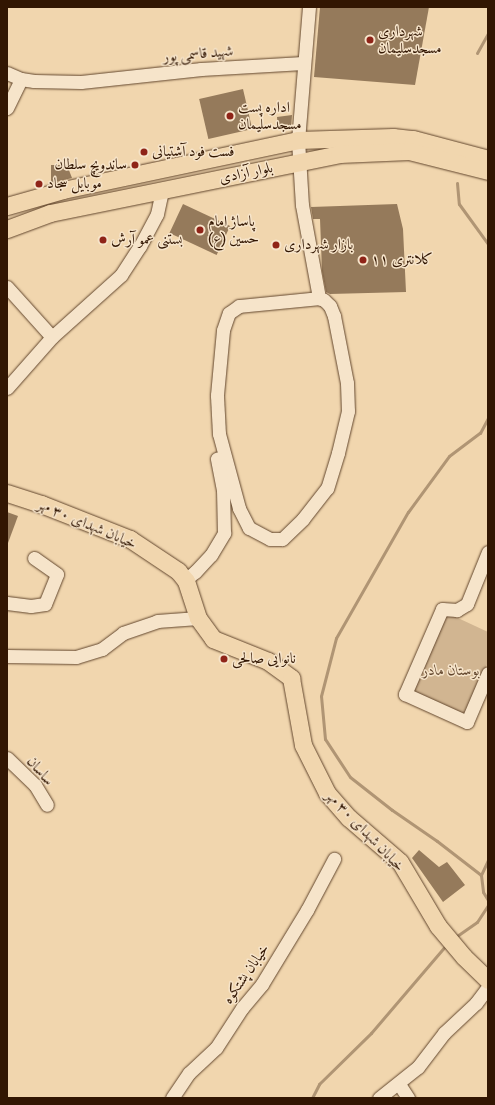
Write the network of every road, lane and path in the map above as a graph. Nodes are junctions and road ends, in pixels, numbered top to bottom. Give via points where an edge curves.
1 (309, 7) edge
2 (303, 63) junction
3 (7, 73) edge
4 (21, 79) junction
5 (7, 108) edge
6 (298, 140) junction
7 (411, 145) junction
8 (488, 159) edge
9 (299, 162) junction
10 (488, 171) edge
11 (162, 190) junction
12 (8, 205) edge
13 (12, 227) edge
14 (7, 286) edge
15 (319, 298) junction
16 (225, 318) junction
17 (52, 337) junction
18 (7, 388) edge
19 (212, 407) dead end
20 (212, 423) dead end
21 (7, 493) edge
22 (488, 552) edge
23 (34, 558) dead end
24 (185, 580) junction
25 (7, 603) edge
26 (198, 618) junction
27 (7, 656) edge
28 (488, 673) edge
29 (7, 758) edge
30 (47, 805) dead end
31 (334, 859) dead end
32 (488, 980) edge
33 (488, 988) edge
34 (399, 1084) junction
35 (172, 1098) edge
36 (378, 1098) edge
37 (408, 1098) edge

1 - 2 street
2 - 4 street, شهید قاسمی پور via 201,69 96,81 56,83
2 - 6 street
3 - 4 street, شهید قاسمی پور
4 - 5 street
6 - 7 main road, بلوار آزادی via 392,137
6 - 9 street
6 - 12 main road, بلوار آزادی via 69,188
7 - 8 main road, بلوار آزادی
7 - 9 main road, بلوار آزادی
7 - 10 main road, بلوار آزادی
9 - 11 main road, بلوار آزادی
9 - 15 street via 302,204
11 - 13 main road, بلوار آزادی via 50,213
11 - 17 street via 157,214 121,274
12 - 13 main road
14 - 17 street
15 - 16 street via 239,306
15 - 16 street via 330,306 334,316 347,383 348,411 327,488 303,519 282,539 270,539 249,528 239,508 219,434 218,378
16 - 19 street via 214,377
17 - 18 street
20 - 24 street via 223,490 224,533 211,555
21 - 24 main road, خیابان شهدای ۳۰ مهر via 130,539 178,571
22 - 28 street via 467,604 457,610 442,609 405,694 467,722
23 - 25 street via 57,574 45,604 31,606
24 - 26 main road, خیابان شهدای ۳۰ مهر
26 - 27 street via 157,621 123,632 102,648 76,657
26 - 32 main road, خیابان شهدای ۳۰ مهر via 213,639 268,660 291,678 303,745 327,794 349,818 400,862 438,926
29 - 30 street, ساسان via 35,785
31 - 35 street, خیابان پشتکوه via 307,910 262,984 242,1008 216,1048 189,1073
33 - 34 street via 476,1004 444,1033 418,1067
34 - 36 street
34 - 37 street

